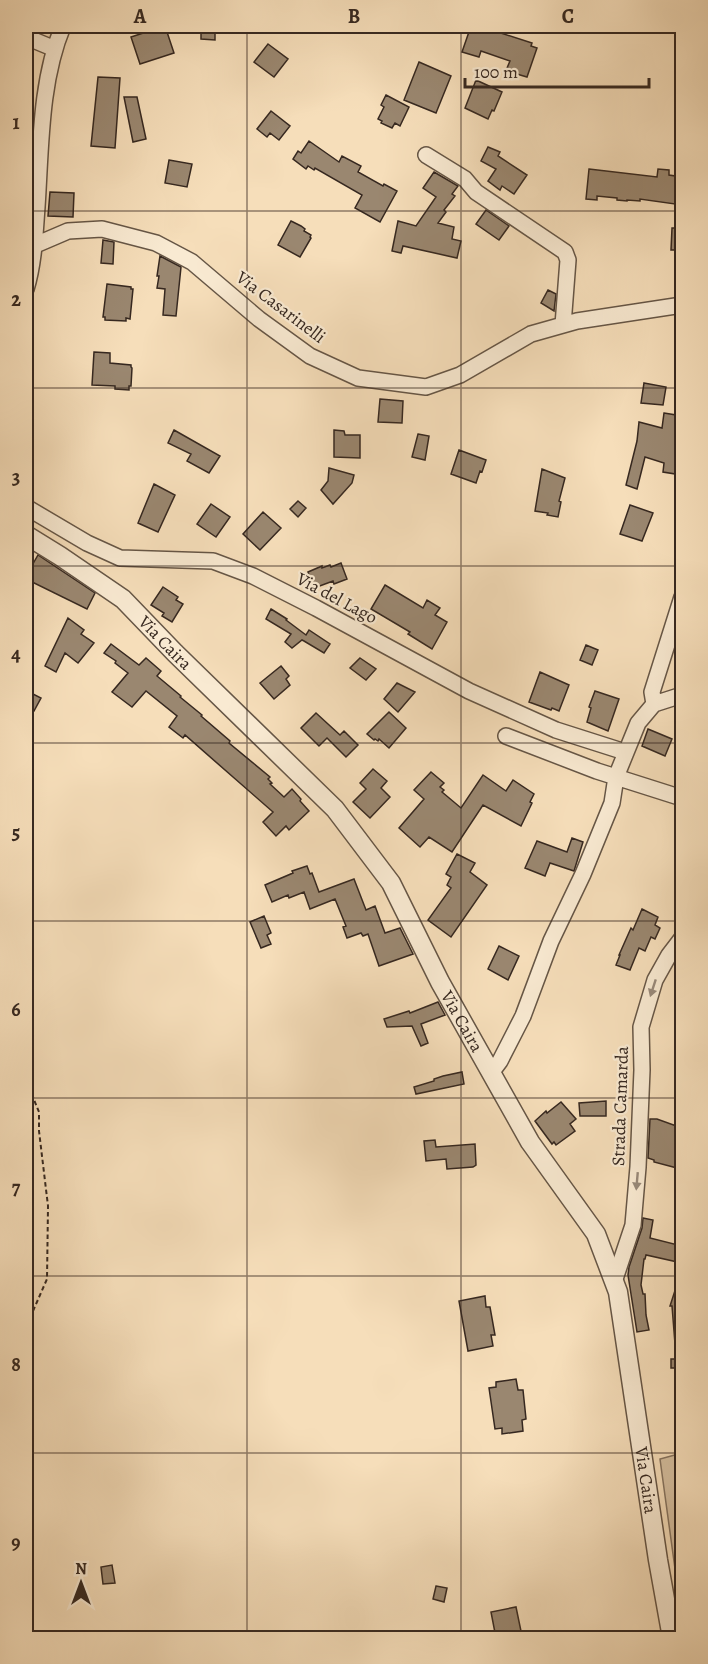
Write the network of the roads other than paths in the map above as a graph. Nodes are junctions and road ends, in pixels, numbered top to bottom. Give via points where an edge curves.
1 (63, 26) edge
2 (26, 37) edge
3 (55, 49) junction
4 (426, 155) dead end
5 (33, 246) junction
6 (28, 273) edge
7 (26, 289) edge
8 (682, 305) edge
9 (563, 325) junction
10 (26, 507) edge
11 (26, 535) edge
12 (682, 597) edge
13 (682, 695) edge
14 (654, 704) junction
15 (506, 736) dead end
16 (625, 752) junction
17 (616, 777) junction
18 (682, 798) edge
19 (682, 938) edge
20 (490, 1073) junction
21 (614, 1282) junction
22 (672, 1638) edge

1 - 3 street
2 - 3 street
3 - 5 street via 44,104
4 - 9 street via 565,252 568,260
5 - 6 street
5 - 9 street, Via Casarinelli via 68,231 102,230 156,243 192,262 259,320 310,356 358,378 426,387 460,375 531,334
6 - 7 street
8 - 9 street, Via Casarinelli
10 - 16 street, Via del Lago via 120,558 213,561 253,576 469,691 556,730
11 - 20 street, Via Caira via 123,599 335,809 391,883
12 - 14 street via 652,692
13 - 14 street
14 - 16 street via 638,723
15 - 17 street
16 - 17 street
17 - 18 street
17 - 20 street via 612,803 551,941 523,1016
19 -> 21 street, Strada Camarda via 655,980 641,1027 633,1225
20 - 21 street, Via Caira via 530,1142 596,1234
21 - 22 street, Via Caira

